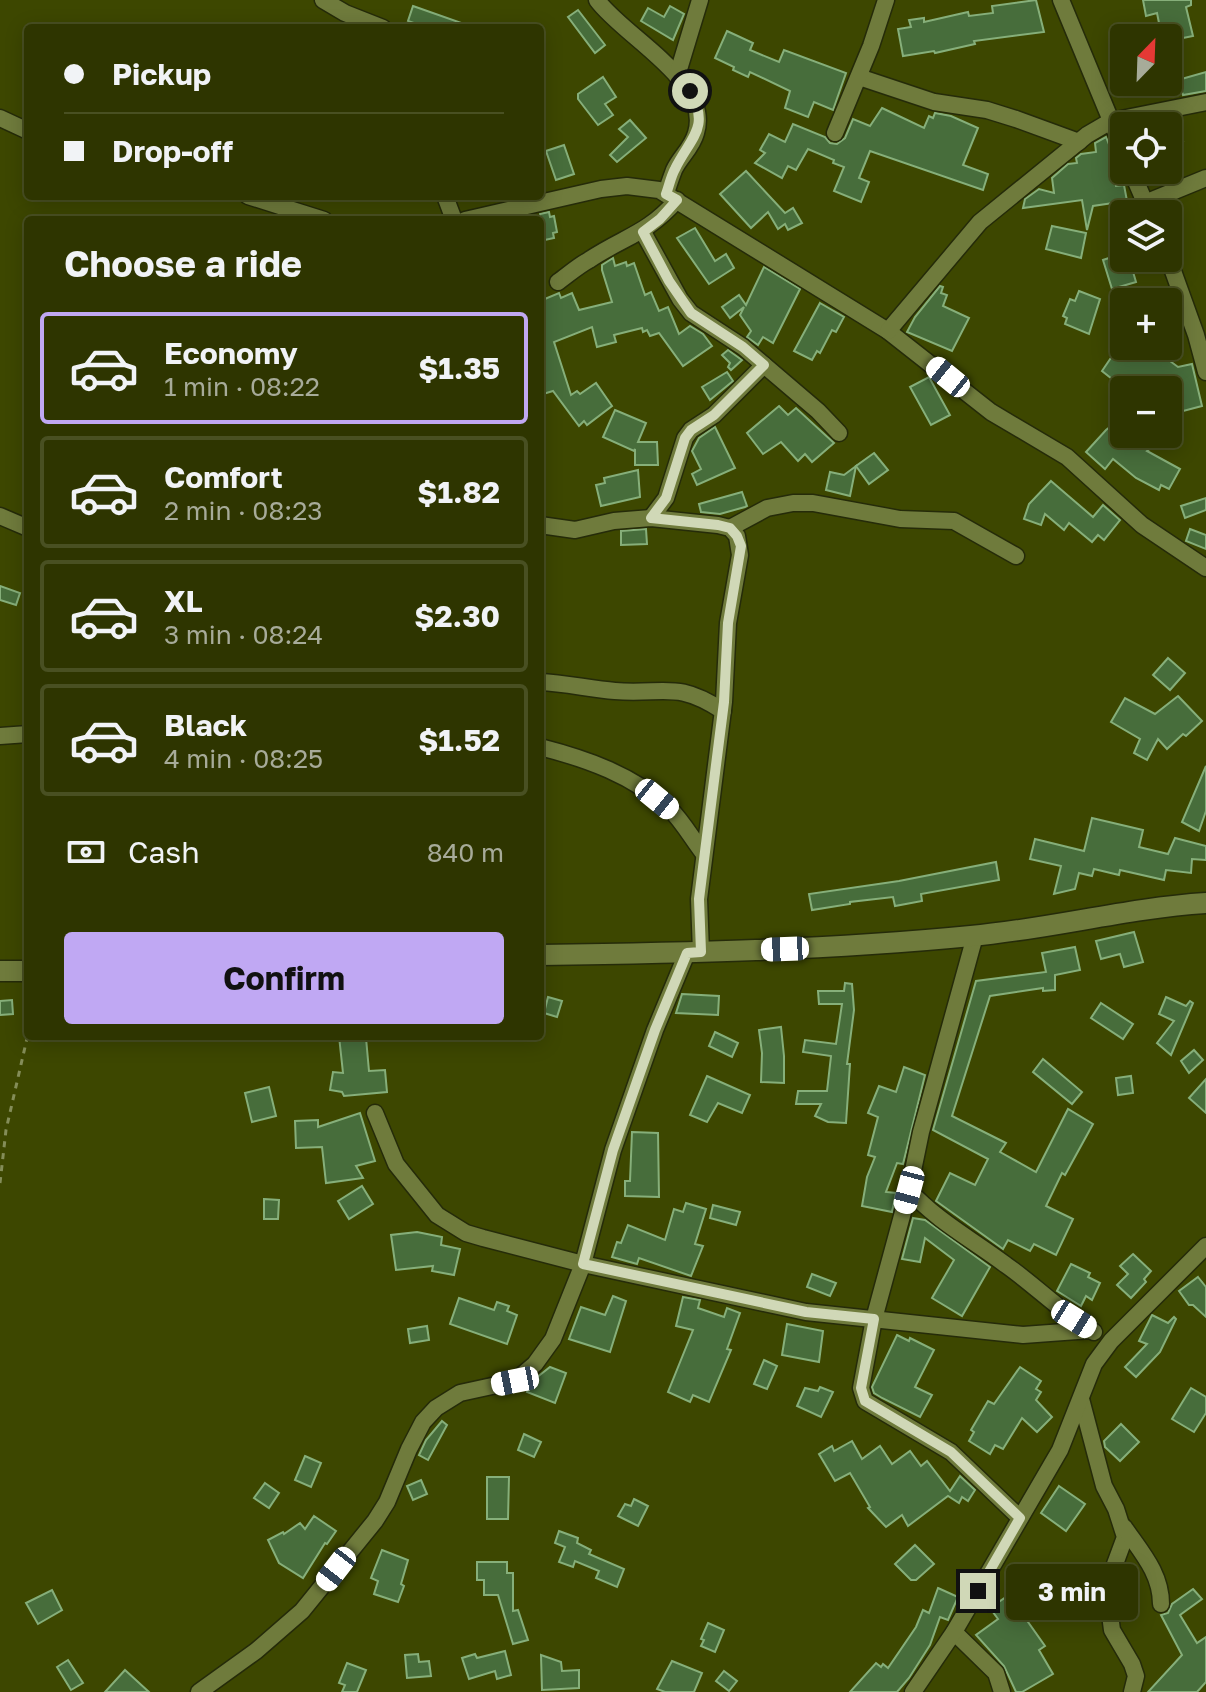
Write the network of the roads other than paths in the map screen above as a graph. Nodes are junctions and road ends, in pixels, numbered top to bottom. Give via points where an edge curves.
1 (323, 0) edge
2 (597, 0) edge
3 (700, 0) edge
4 (886, 0) edge
5 (1061, 0) edge
6 (373, 24) edge
7 (677, 76) junction
8 (859, 77) junction
9 (1206, 102) edge
10 (1156, 112) edge
11 (0, 118) edge
12 (1110, 119) edge
13 (1110, 122) edge
14 (24, 129) edge
15 (835, 133) dead end
16 (1079, 142) junction
17 (1206, 178) edge
18 (671, 197) junction
19 (261, 200) edge
20 (1165, 200) edge
21 (311, 216) edge
22 (484, 216) edge
23 (643, 232) junction
24 (1173, 272) edge
25 (558, 282) dead end
26 (888, 331) junction
27 (764, 365) junction
28 (1206, 372) edge
29 (839, 433) dead end
30 (0, 516) edge
31 (651, 518) junction
32 (24, 526) edge
33 (544, 526) edge
34 (730, 528) junction
35 (1016, 556) dead end
36 (1206, 568) edge
37 (544, 682) edge
38 (723, 711) junction
39 (24, 734) edge
40 (0, 736) edge
41 (544, 748) edge
42 (704, 854) junction
43 (1206, 903) edge
44 (975, 936) junction
45 (694, 953) junction
46 (544, 955) edge
47 (0, 971) edge
48 (24, 971) edge
49 (375, 1113) dead end
50 (909, 1190) junction
51 (1206, 1246) edge
52 (583, 1264) junction
53 (874, 1319) junction
54 (1091, 1330) junction
55 (1111, 1341) junction
56 (1081, 1399) junction
57 (1020, 1518) junction
58 (1123, 1526) junction
59 (1161, 1604) dead end
60 (954, 1632) junction
61 (199, 1692) edge
62 (913, 1692) edge
63 (1002, 1692) edge
64 (1132, 1692) edge

1 - 6 street
2 - 7 street
3 - 7 street
4 - 8 street
5 - 12 street
7 - 18 street via 697,103 699,117 691,146 675,169
8 - 15 street
8 - 16 street via 934,102 987,110
9 - 10 street
11 - 14 street
13 - 16 street
16 - 26 street via 980,222
17 - 20 street
18 - 22 street via 649,189 614,188
18 - 23 street via 660,219
18 - 26 street
19 - 21 street
23 - 25 street
23 - 27 street via 691,313
24 - 28 street
26 - 36 street via 991,412 1067,457 1142,525
27 - 29 street
27 - 31 street via 685,438 666,498
30 - 32 street
31 - 33 street via 575,530
31 - 34 street
34 - 35 street via 767,508 813,503 908,520 954,521
34 - 38 street via 741,546 728,623
37 - 38 street via 683,691
38 - 42 street
39 - 40 street
41 - 42 street via 598,764 642,787 672,811
42 - 45 street
43 - 44 main road
44 - 45 main road
44 - 50 street
45 - 46 main road
45 - 52 street via 655,1030 613,1150
47 - 48 main road
49 - 52 street via 396,1164 437,1215 466,1233
50 - 53 street
50 - 54 street
51 - 55 street
52 - 53 street via 806,1312
52 - 61 street via 553,1339 535,1364 515,1381 460,1393 436,1408 416,1435 375,1521 302,1611
53 - 54 street via 1023,1335
53 - 57 street via 861,1388 865,1401 951,1452
54 - 55 street
55 - 56 street via 1094,1364
56 - 57 street via 1060,1450
56 - 58 street via 1104,1486
57 - 60 street
58 - 59 street via 1152,1567
58 - 64 street via 1125,1537 1111,1583 1110,1620 1136,1676
60 - 62 street
60 - 63 street via 996,1673

